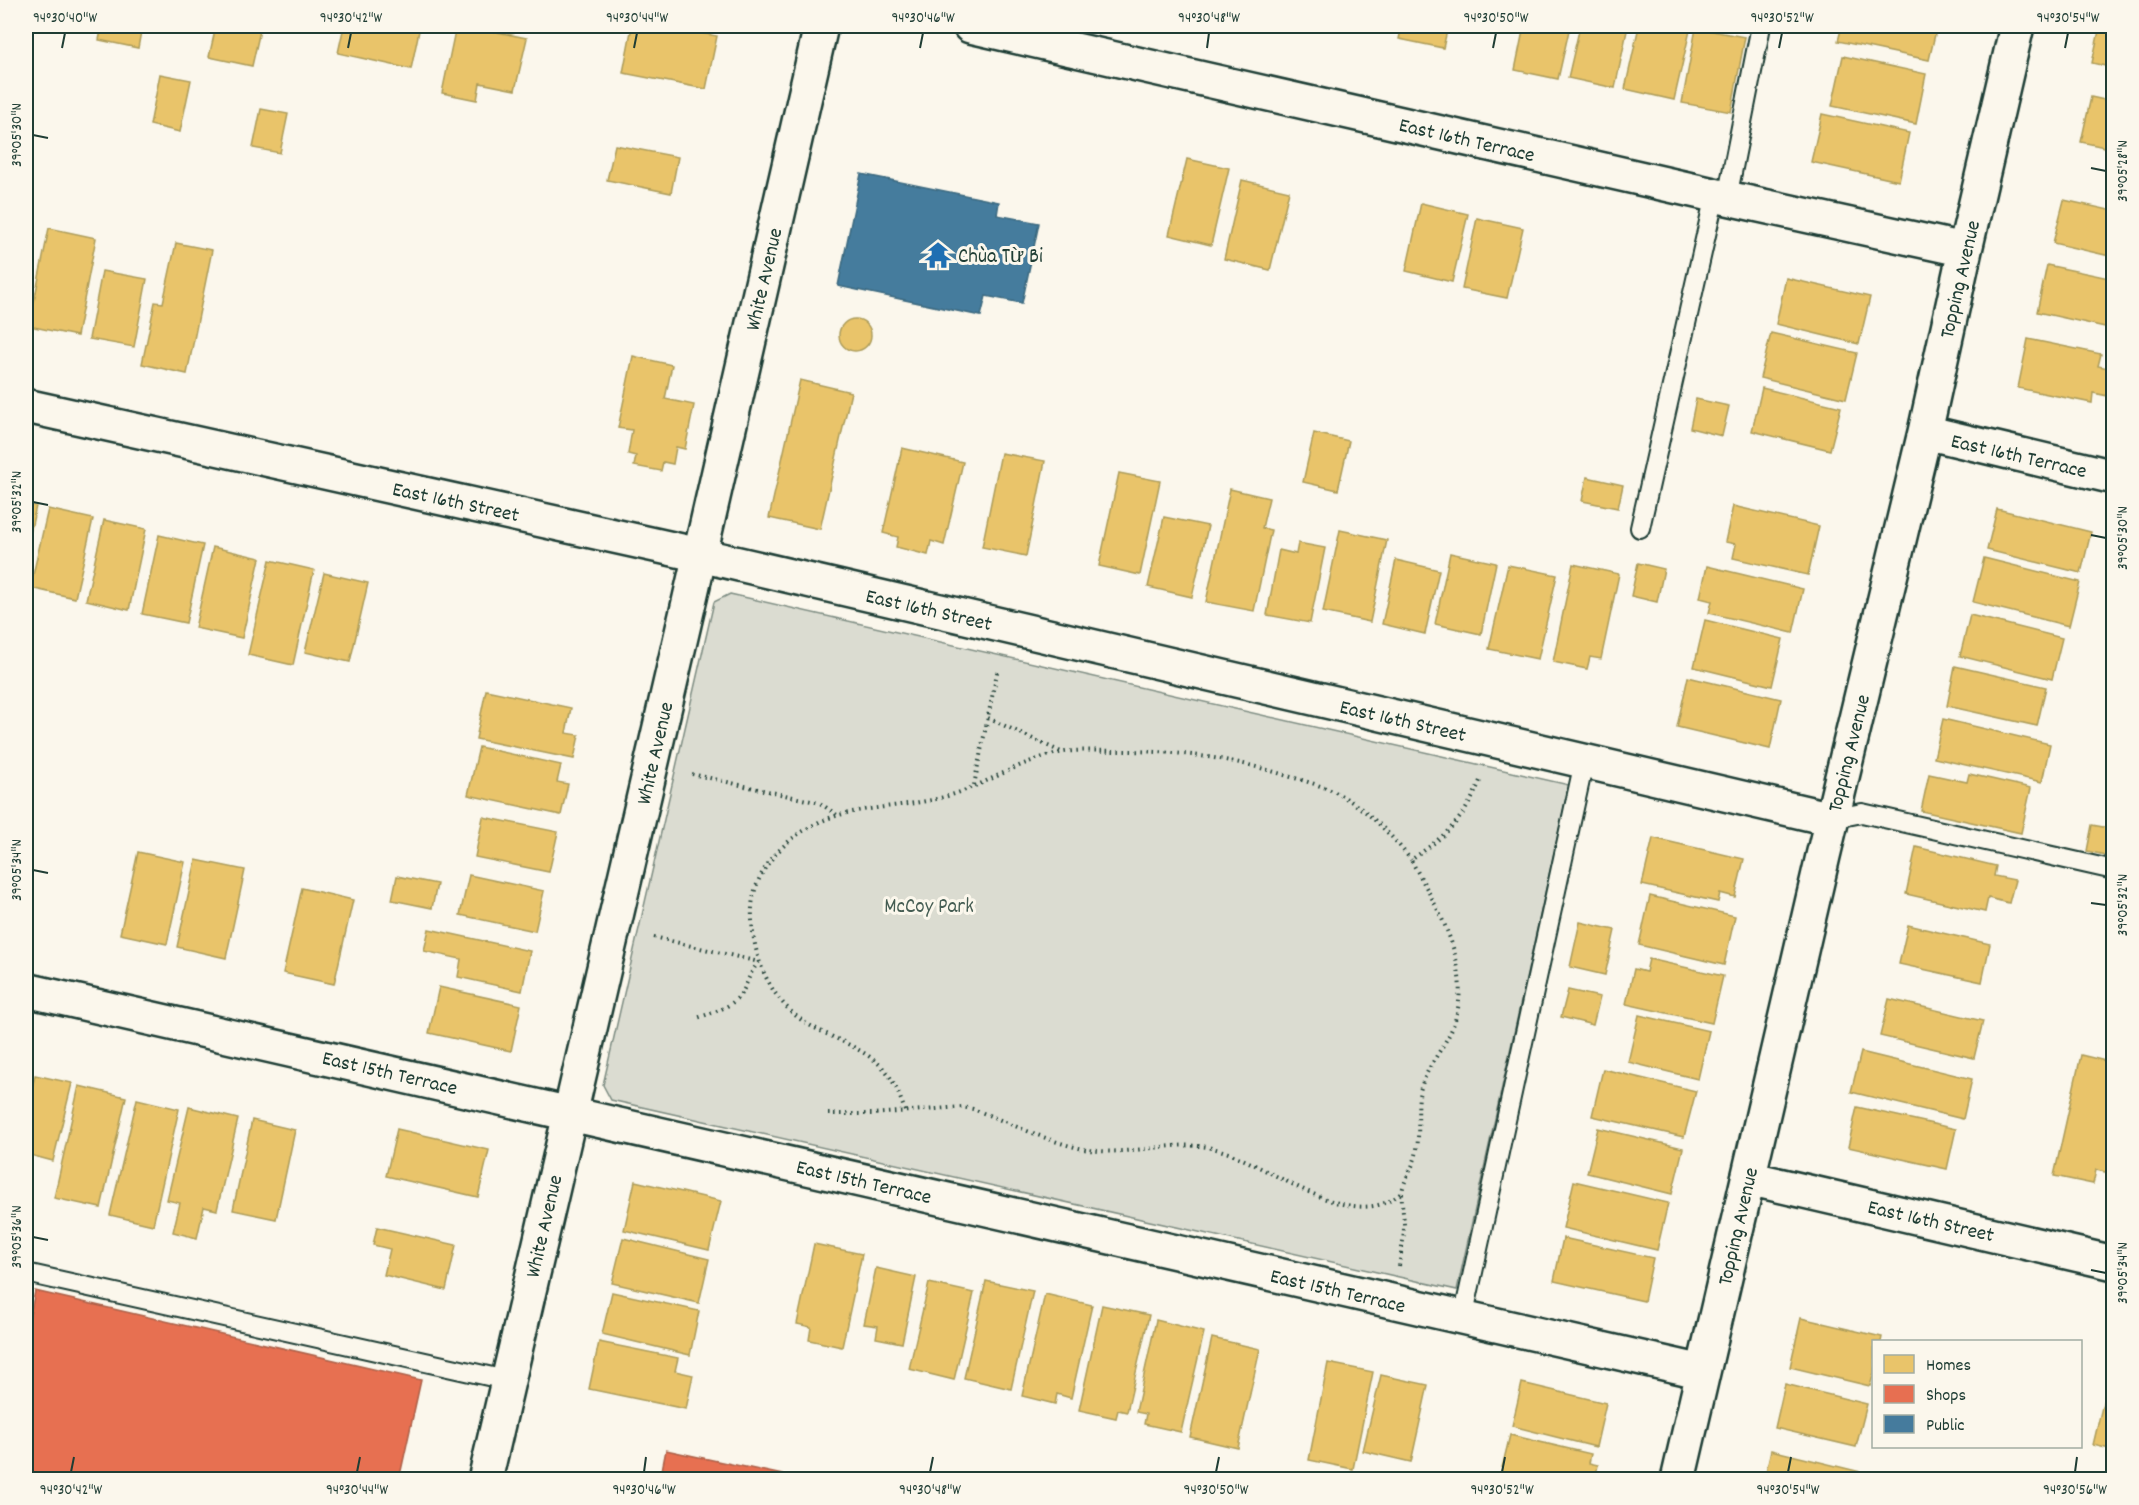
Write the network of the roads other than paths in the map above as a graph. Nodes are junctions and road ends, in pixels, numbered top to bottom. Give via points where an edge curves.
1 (821, 26) edge
2 (970, 26) edge
3 (1761, 26) edge
4 (2017, 26) edge
5 (1721, 197) junction
6 (1965, 250) junction
7 (26, 406) edge
8 (1925, 432) junction
9 (2114, 477) edge
10 (1640, 528) dead end
11 (700, 555) junction
12 (1584, 762) junction
13 (1832, 819) junction
14 (2114, 870) edge
15 (26, 990) edge
16 (570, 1113) junction
17 (1748, 1178) junction
18 (2114, 1263) edge
19 (26, 1273) edge
20 (1463, 1318) junction
21 (1703, 1372) junction
22 (507, 1380) junction
23 (484, 1479) edge
24 (1678, 1479) edge

1 - 11 street, White Avenue
2 - 5 street, East 16th Terrace
3 - 5 lane
4 - 6 street, Topping Avenue
5 - 6 street, East 16th Terrace
5 - 10 lane
6 - 8 street, Topping Avenue
7 - 11 street, East 16th Street
8 - 9 street, East 16th Terrace
8 - 13 street, Topping Avenue
11 - 12 street, East 16th Street
11 - 16 street, White Avenue
12 - 13 street, East 16th Street
12 - 20 lane
13 - 14 lane via 1862,813
13 - 17 street, Topping Avenue
15 - 16 street, East 15th Terrace
16 - 20 street, East 15th Terrace
16 - 22 street, White Avenue
17 - 18 street, East 16th Street
17 - 21 street, Topping Avenue
19 - 22 lane
20 - 21 street, East 15th Terrace
21 - 24 street, Topping Avenue
22 - 23 street, White Avenue

